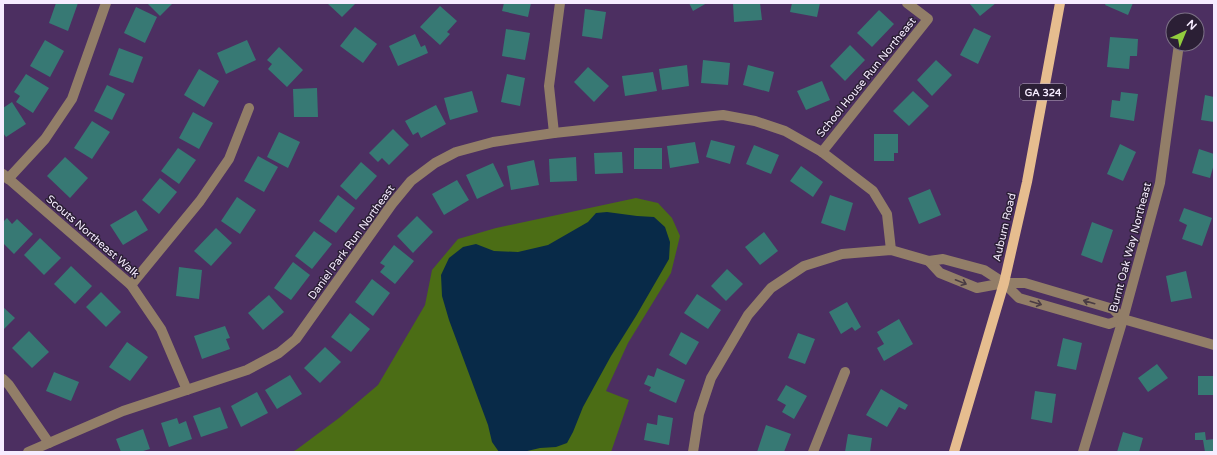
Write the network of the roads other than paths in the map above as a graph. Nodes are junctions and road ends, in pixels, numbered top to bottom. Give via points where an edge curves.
1 (106, 3) edge
2 (560, 3) edge
3 (907, 3) edge
4 (1060, 3) edge
5 (1178, 52) edge
6 (249, 108) dead end
7 (554, 132) junction
8 (822, 152) junction
9 (6, 177) edge
10 (891, 250) junction
11 (929, 262) junction
12 (1004, 283) junction
13 (131, 285) junction
14 (1123, 320) junction
15 (1214, 345) edge
16 (845, 372) dead end
17 (3, 380) edge
18 (187, 390) junction
19 (49, 443) junction
20 (28, 452) edge
21 (693, 452) edge
22 (813, 452) edge
23 (954, 452) edge
24 (1083, 452) edge

1 - 9 street via 72,100 45,139
2 - 7 street via 549,86
3 - 8 street, School House Run Northeast via 928,20
4 - 12 main road, Auburn Road / GA 324 via 1027,182
5 - 14 street, Burnt Oak Way Northeast via 1160,183
6 - 13 street via 229,159 200,201
7 - 8 street, Daniel Park Run Northeast via 723,115 755,121 785,131
7 - 18 street, Daniel Park Run Northeast via 493,142 456,152 435,163 411,181 392,204 296,339 279,353 247,370
8 - 10 street, Daniel Park Run Northeast via 873,191 887,214
9 - 13 street, Scouts Northeast Walk
10 - 11 street
10 - 21 street via 842,254 804,266 771,288 748,315 711,378 699,414
11 - 12 street via 943,259 984,270
11 -> 12 street via 940,273 977,288
14 -> 12 street via 1113,309 1102,305 1025,283
12 -> 14 street via 1019,298 1109,324
12 - 23 main road, Auburn Road / GA 324
13 - 18 street, Scouts Northeast Walk via 161,329
14 - 15 street
14 - 24 street, Burnt Oak Way Northeast
16 - 22 street
17 - 19 street
18 - 19 street, Daniel Park Run Northeast via 123,410
19 - 20 street, Daniel Park Run Northeast

